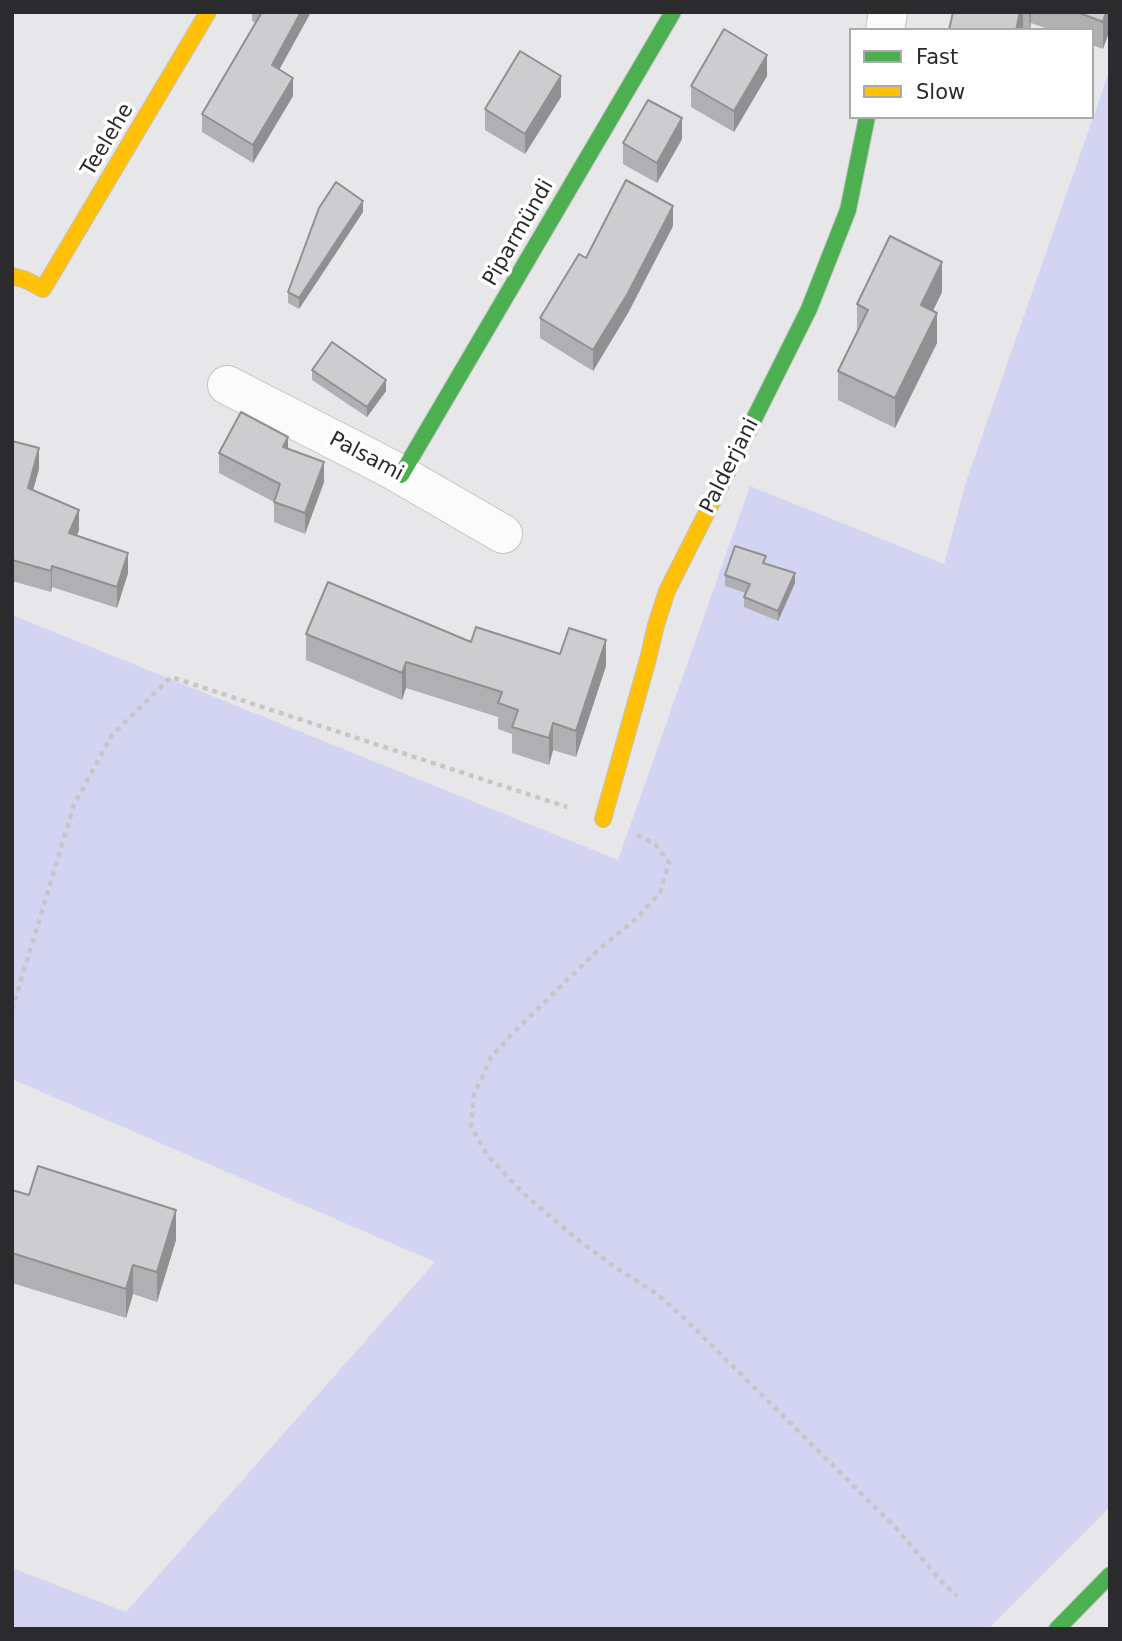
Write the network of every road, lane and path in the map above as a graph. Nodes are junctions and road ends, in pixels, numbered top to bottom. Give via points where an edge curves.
1 (208, 12) edge
2 (673, 12) edge
3 (867, 119) edge
4 (12, 276) edge
5 (228, 385) dead end
6 (401, 475) junction
7 (503, 534) dead end
8 (603, 819) junction
9 (12, 1010) edge
10 (1110, 1575) edge
11 (957, 1596) dead end
12 (1057, 1629) edge

1 - 4 main road, Teelehe via 43,289
2 - 6 main road, Piparmündi
3 - 8 main road, Palderjani via 848,210 809,309 667,591
5 - 6 street, Palsami
6 - 7 street, Palsami
8 - 9 path via 172,677 112,736 74,805
8 - 11 path via 655,844 669,863 660,892 491,1057 474,1094 471,1126 488,1156 524,1194 578,1240 680,1314 895,1527
10 - 12 main road

